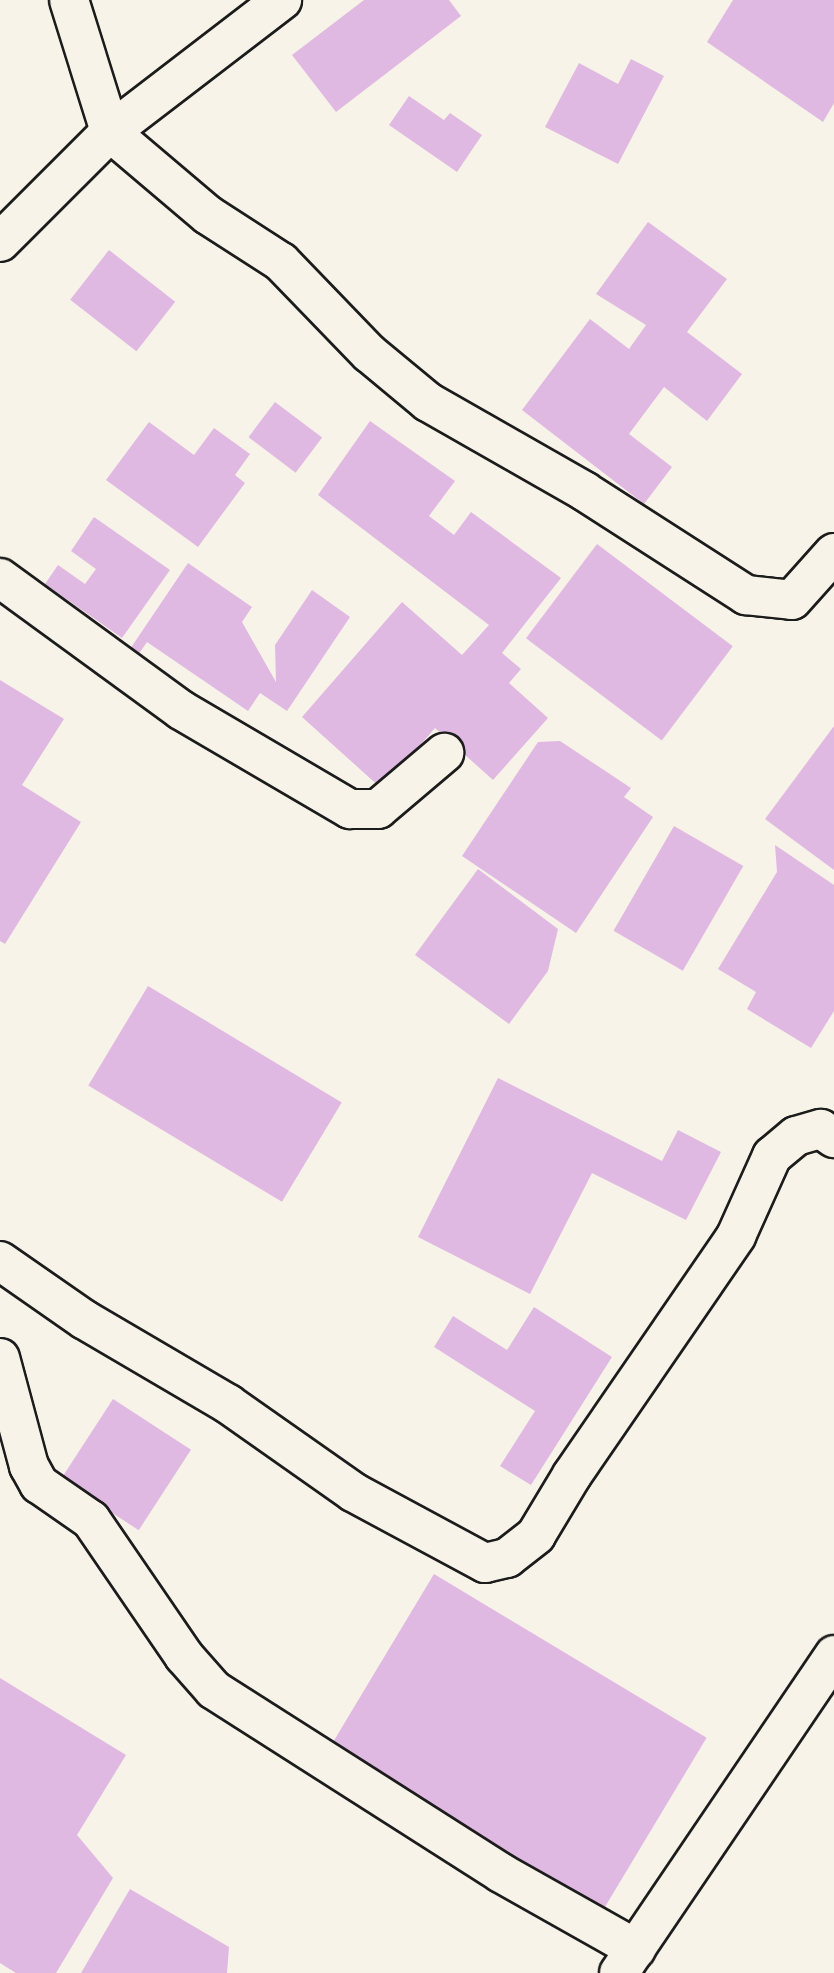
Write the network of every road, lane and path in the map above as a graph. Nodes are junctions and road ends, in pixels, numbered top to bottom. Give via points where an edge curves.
1 (69, 0) edge
2 (282, 0) edge
3 (110, 132) junction
4 (0, 242) edge
5 (834, 553) edge
6 (0, 578) edge
7 (444, 753) dead end
8 (834, 1138) edge
9 (0, 1261) edge
10 (0, 1358) edge
11 (834, 1655) edge
12 (627, 1961) edge

1 - 3 street
2 - 3 street
3 - 4 street
3 - 5 street via 208,215 281,262 369,353 428,402 584,491 746,595 792,600
6 - 7 street via 181,710 350,809 378,809
8 - 9 street via 821,1129 796,1136 772,1156 736,1236 536,1535 507,1558 485,1563 353,1492 228,1404 85,1320
10 - 12 street via 29,1466 39,1484 91,1520 184,1656 214,1690 501,1873
11 - 12 street

